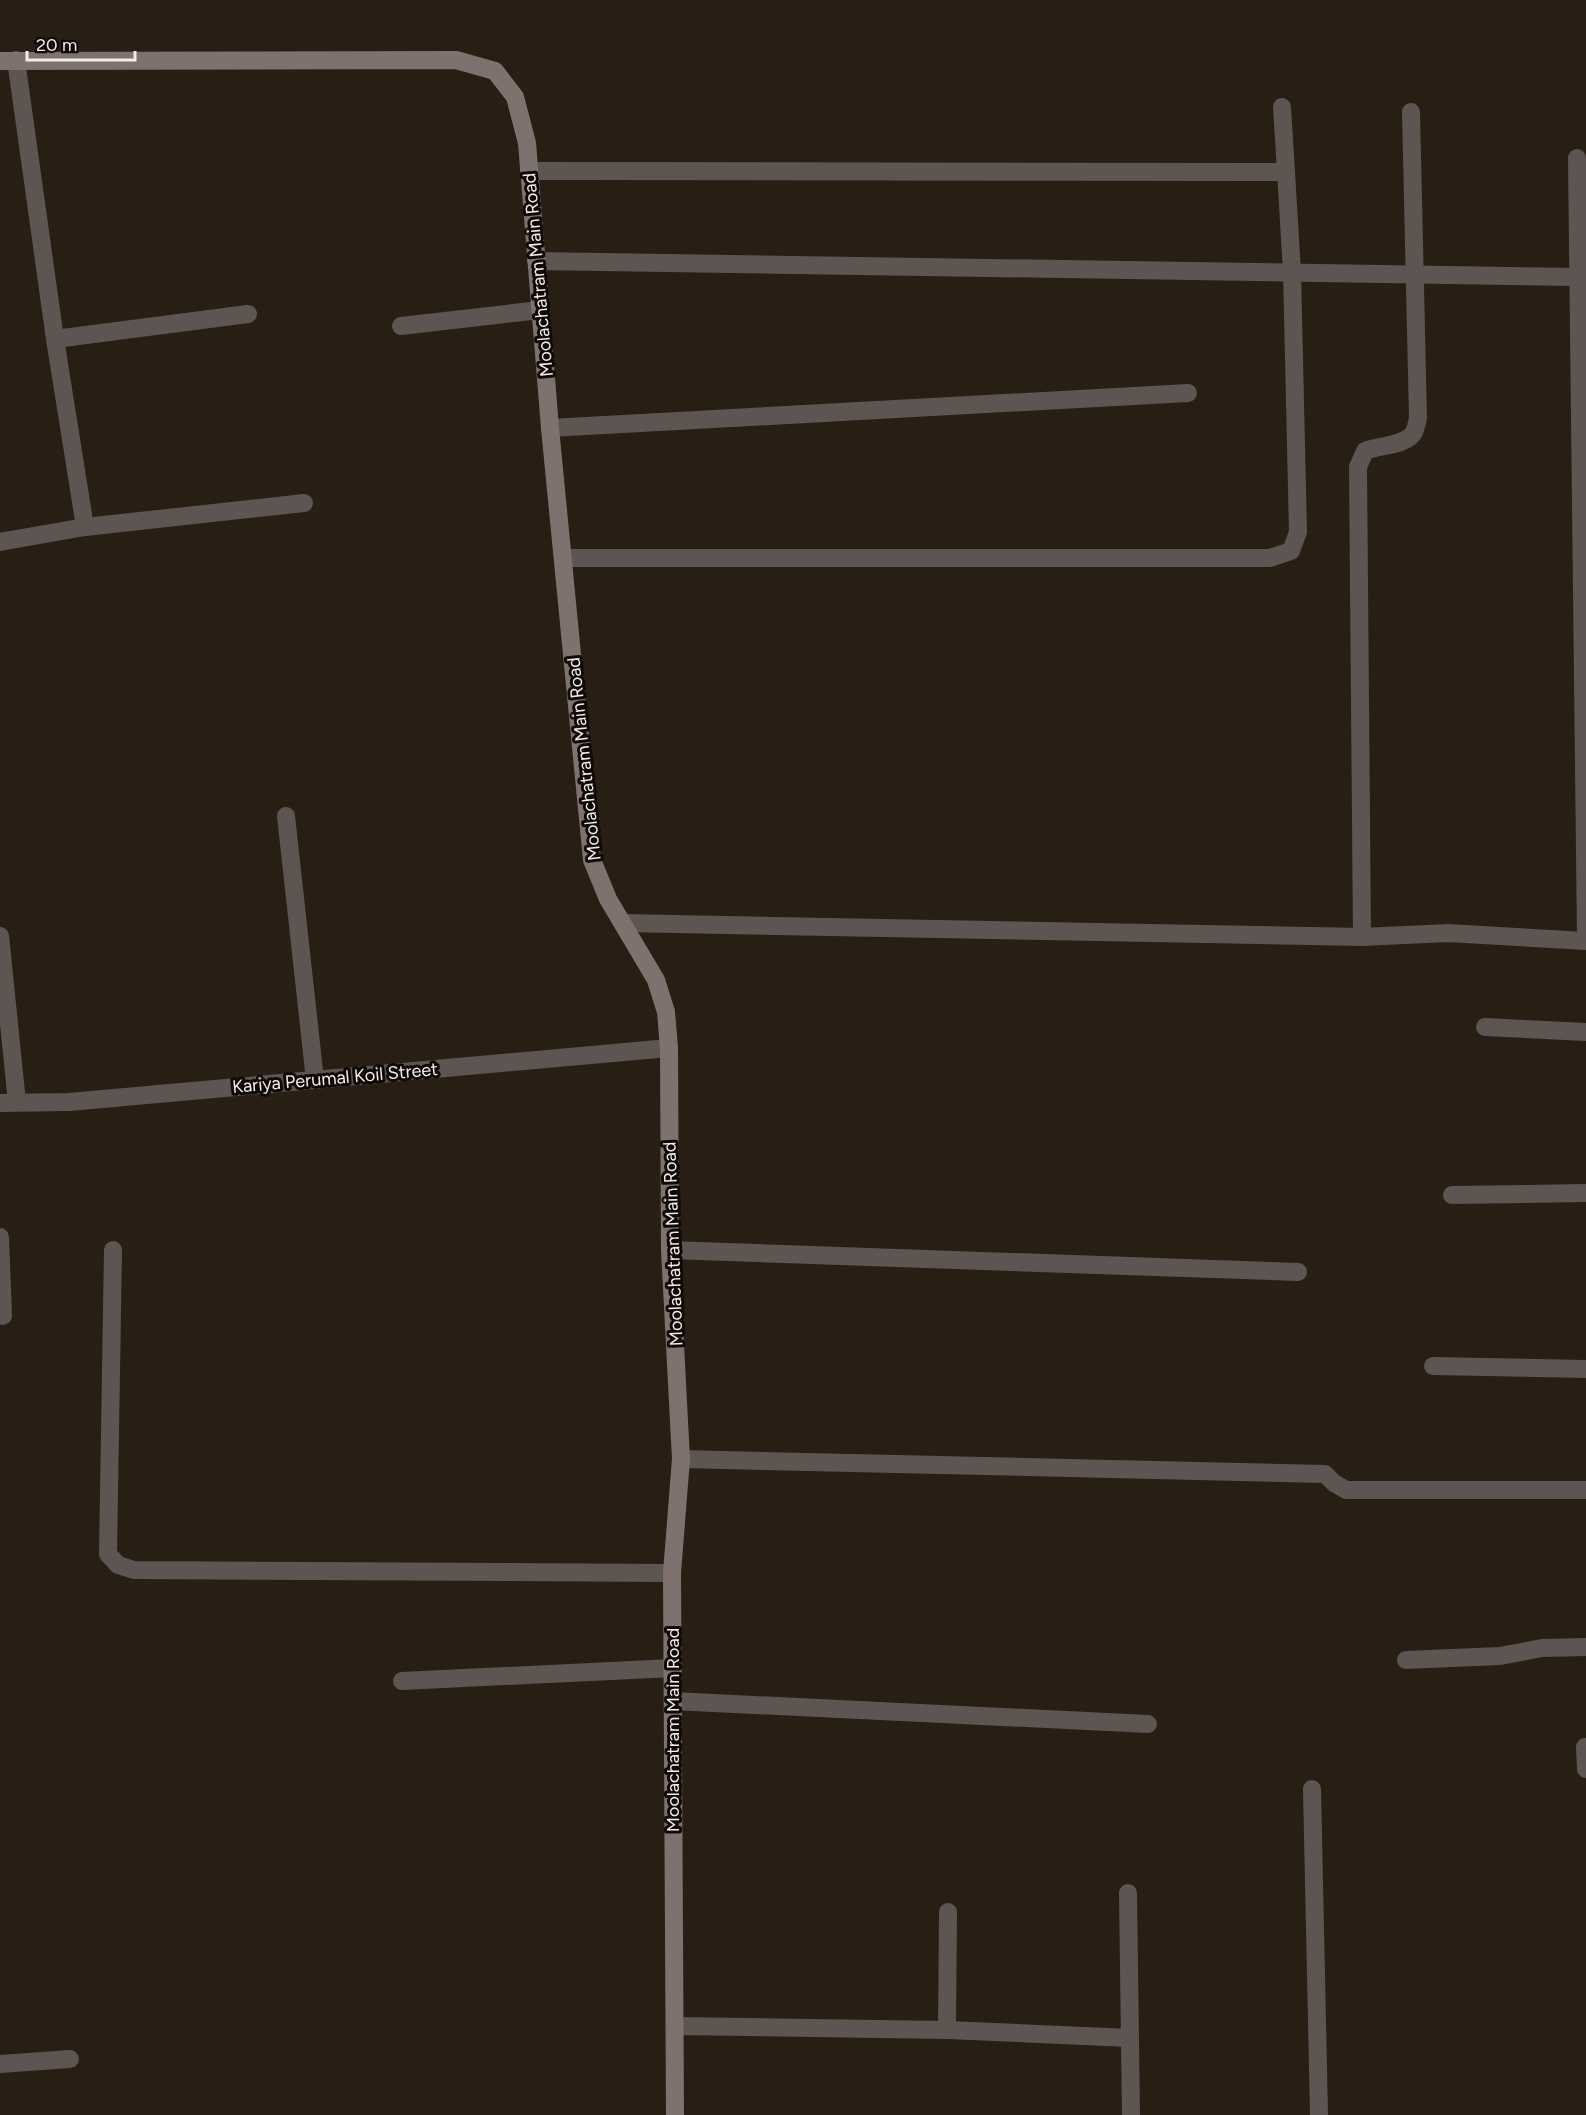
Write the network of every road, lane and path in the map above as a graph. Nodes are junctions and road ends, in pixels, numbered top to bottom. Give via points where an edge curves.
1 (8, 60) edge
2 (1282, 107) dead end
3 (1411, 112) dead end
4 (1577, 158) dead end
5 (529, 171) junction
6 (1286, 172) junction
7 (1582, 191) edge
8 (536, 261) junction
9 (1292, 272) junction
10 (1416, 274) junction
11 (1578, 277) junction
12 (540, 310) junction
13 (248, 314) dead end
14 (401, 326) dead end
15 (55, 339) junction
16 (1188, 393) dead end
17 (550, 428) junction
18 (303, 503) dead end
19 (85, 527) junction
20 (0, 542) edge
21 (564, 558) junction
22 (286, 816) dead end
23 (622, 923) junction
24 (0, 936) edge
25 (1362, 937) junction
26 (1586, 940) edge
27 (1485, 1028) dead end
28 (1586, 1032) edge
29 (669, 1048) junction
30 (315, 1080) junction
31 (9, 1102) edge
32 (1586, 1192) edge
33 (1452, 1195) dead end
34 (0, 1237) edge
35 (113, 1250) dead end
36 (670, 1250) junction
37 (1298, 1272) dead end
38 (3, 1316) dead end
39 (1433, 1366) dead end
40 (1586, 1369) edge
41 (681, 1459) junction
42 (1586, 1490) edge
43 (672, 1573) junction
44 (1586, 1647) edge
45 (1406, 1660) dead end
46 (673, 1668) junction
47 (402, 1681) dead end
48 (673, 1701) junction
49 (1148, 1724) dead end
50 (1585, 1747) edge
51 (1586, 1769) edge
52 (1312, 1789) dead end
53 (1128, 1893) dead end
54 (948, 1912) dead end
55 (675, 2026) junction
56 (947, 2030) junction
57 (1130, 2038) junction
58 (70, 2059) dead end
59 (0, 2064) edge
60 (675, 2115) edge
61 (1131, 2115) edge
62 (1319, 2115) edge

1 - 5 street, Moolachatram Main Road via 456,60 495,71 515,97 527,143
1 - 15 street
2 - 6 street
3 - 10 street
4 - 7 street
5 - 6 street
5 - 8 street, Moolachatram Main Road
6 - 9 street
7 - 11 street
8 - 9 street
8 - 12 street, Moolachatram Main Road
9 - 10 street
9 - 21 street via 1298,532 1291,551 1270,558
10 - 11 street
10 - 25 street via 1418,418 1414,433 1405,441 1365,451 1358,466
11 - 26 street
12 - 14 street
12 - 17 street, Moolachatram Main Road
13 - 15 street
15 - 19 street
16 - 17 street
17 - 21 street, Moolachatram Main Road
18 - 19 street
19 - 20 street
21 - 23 street, Moolachatram Main Road via 592,860
22 - 30 street
23 - 25 street
23 - 29 street, Moolachatram Main Road via 656,980 666,1012
24 - 31 street
25 - 26 street via 1448,933
27 - 28 street
29 - 30 street, Kariya Perumal Koil Street
29 - 36 street, Moolachatram Main Road
30 - 31 street, Kariya Perumal Koil Street via 69,1102
32 - 33 street
34 - 38 street
35 - 43 street via 108,1554 117,1565 134,1570
36 - 37 street
36 - 41 street, Moolachatram Main Road
39 - 40 street
41 - 42 street via 1325,1474 1346,1490
41 - 43 street, Moolachatram Main Road
43 - 46 street, Moolachatram Main Road
44 - 45 street
46 - 47 street
46 - 48 street, Moolachatram Main Road
48 - 49 street
48 - 55 street, Moolachatram Main Road
50 - 51 street
52 - 62 street
53 - 57 street
54 - 56 street
55 - 56 street
55 - 60 street, Moolachatram Main Road
56 - 57 street
57 - 61 street
58 - 59 street

